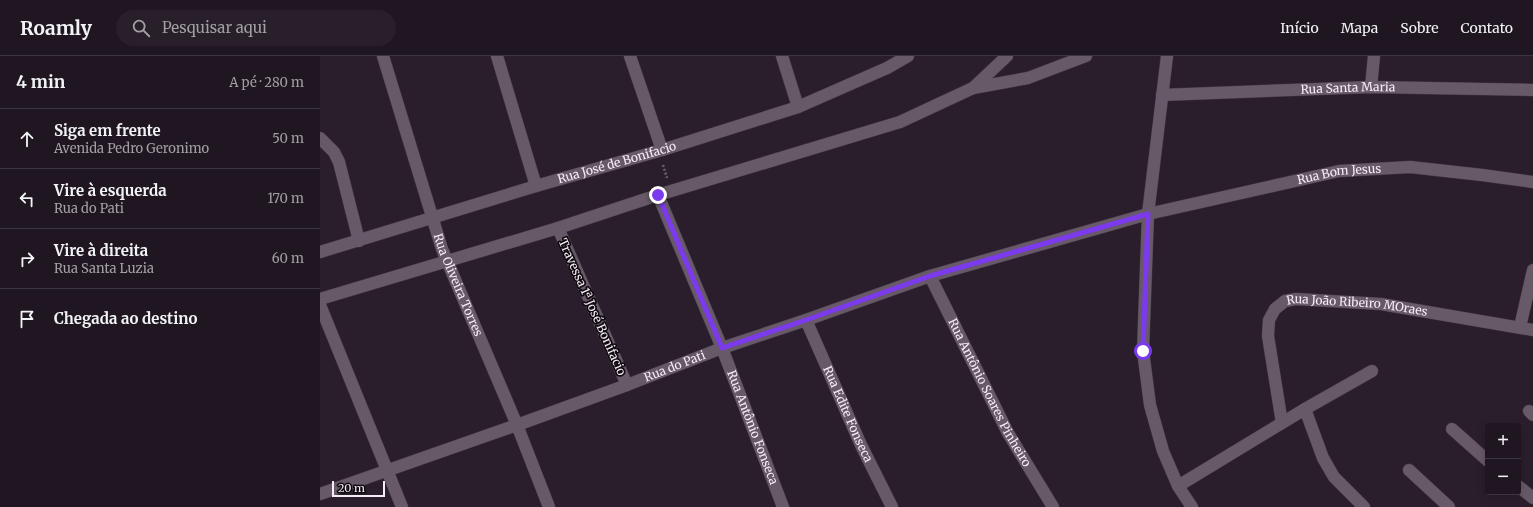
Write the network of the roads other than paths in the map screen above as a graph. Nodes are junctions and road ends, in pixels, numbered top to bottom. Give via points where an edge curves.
1 (383, 56) edge
2 (497, 56) edge
3 (630, 56) edge
4 (782, 56) edge
5 (908, 56) edge
6 (1007, 56) edge
7 (1086, 56) edge
8 (1374, 56) edge
9 (1164, 57) edge
10 (1371, 87) junction
11 (973, 88) junction
12 (1533, 90) edge
13 (1162, 95) junction
14 (798, 107) junction
15 (320, 138) edge
16 (662, 150) junction
17 (1533, 182) edge
18 (536, 186) junction
19 (658, 195) junction
20 (1148, 214) junction
21 (434, 224) junction
22 (558, 228) junction
23 (359, 241) junction
24 (320, 252) edge
25 (448, 261) junction
26 (1533, 270) edge
27 (930, 276) junction
28 (320, 299) edge
29 (320, 305) edge
30 (806, 320) junction
31 (1520, 327) junction
32 (1533, 330) edge
33 (722, 348) junction
34 (1372, 371) dead end
35 (627, 385) junction
36 (1305, 409) junction
37 (1282, 423) junction
38 (517, 425) junction
39 (1452, 429) dead end
40 (1486, 459) edge
41 (1409, 470) dead end
42 (388, 471) junction
43 (1178, 486) junction
44 (1521, 488) edge
45 (320, 494) edge
46 (1533, 498) edge
47 (402, 507) edge
48 (549, 507) edge
49 (783, 507) edge
50 (892, 507) edge
51 (1053, 507) edge
52 (1192, 507) edge
53 (1364, 507) edge
54 (1449, 507) edge

1 - 21 street, Rua Oliveira Torres
2 - 18 street
3 - 16 street
4 - 14 street
5 - 14 street, Rua José de Bonifacio via 887,68
6 - 11 street
7 - 11 street via 1028,78
8 - 10 street
9 - 13 street
10 - 12 street, Rua Santa Maria
10 - 13 street, Rua Santa Maria
11 - 19 street via 900,122
13 - 20 street
14 - 16 street, Rua José de Bonifacio
15 - 23 street via 340,162
16 - 18 street, Rua José de Bonifacio
17 - 20 street, Rua Bom Jesus via 1410,167 1339,171
18 - 21 street, Rua José de Bonifacio
19 - 22 street
19 - 33 street, Rua Antônio Fonseca
20 - 27 street, Rua do Pati
20 - 43 street via 1143,351 1150,405 1163,451
21 - 23 street, Rua José de Bonifacio
21 - 25 street, Rua Oliveira Torres
22 - 25 street
22 - 35 street, Travessa 1ª José Bonifacio
23 - 24 street, Rua José de Bonifacio
25 - 28 street
25 - 38 street, Rua Oliveira Torres
26 - 31 street
27 - 30 street, Rua do Pati
27 - 51 street, Rua Antônio Soares Pinheiro via 1008,433
29 - 42 street
30 - 33 street, Rua do Pati
30 - 50 street, Rua Edite Fonseca via 861,445
31 - 32 street, Rua João Ribeiro MOraes
31 - 37 street, Rua João Ribeiro MOraes via 1381,304 1296,299 1285,301 1275,308 1269,320 1268,336
33 - 35 street, Rua do Pati
33 - 49 street, Rua Antônio Fonseca
34 - 36 street
35 - 38 street, Rua do Pati
36 - 37 street
36 - 53 street via 1323,458 1334,477
37 - 43 street
38 - 42 street, Rua do Pati
38 - 48 street, Rua Oliveira Torres
39 - 40 street
41 - 54 street
42 - 45 street, Rua do Pati
42 - 47 street
43 - 52 street
44 - 46 street

